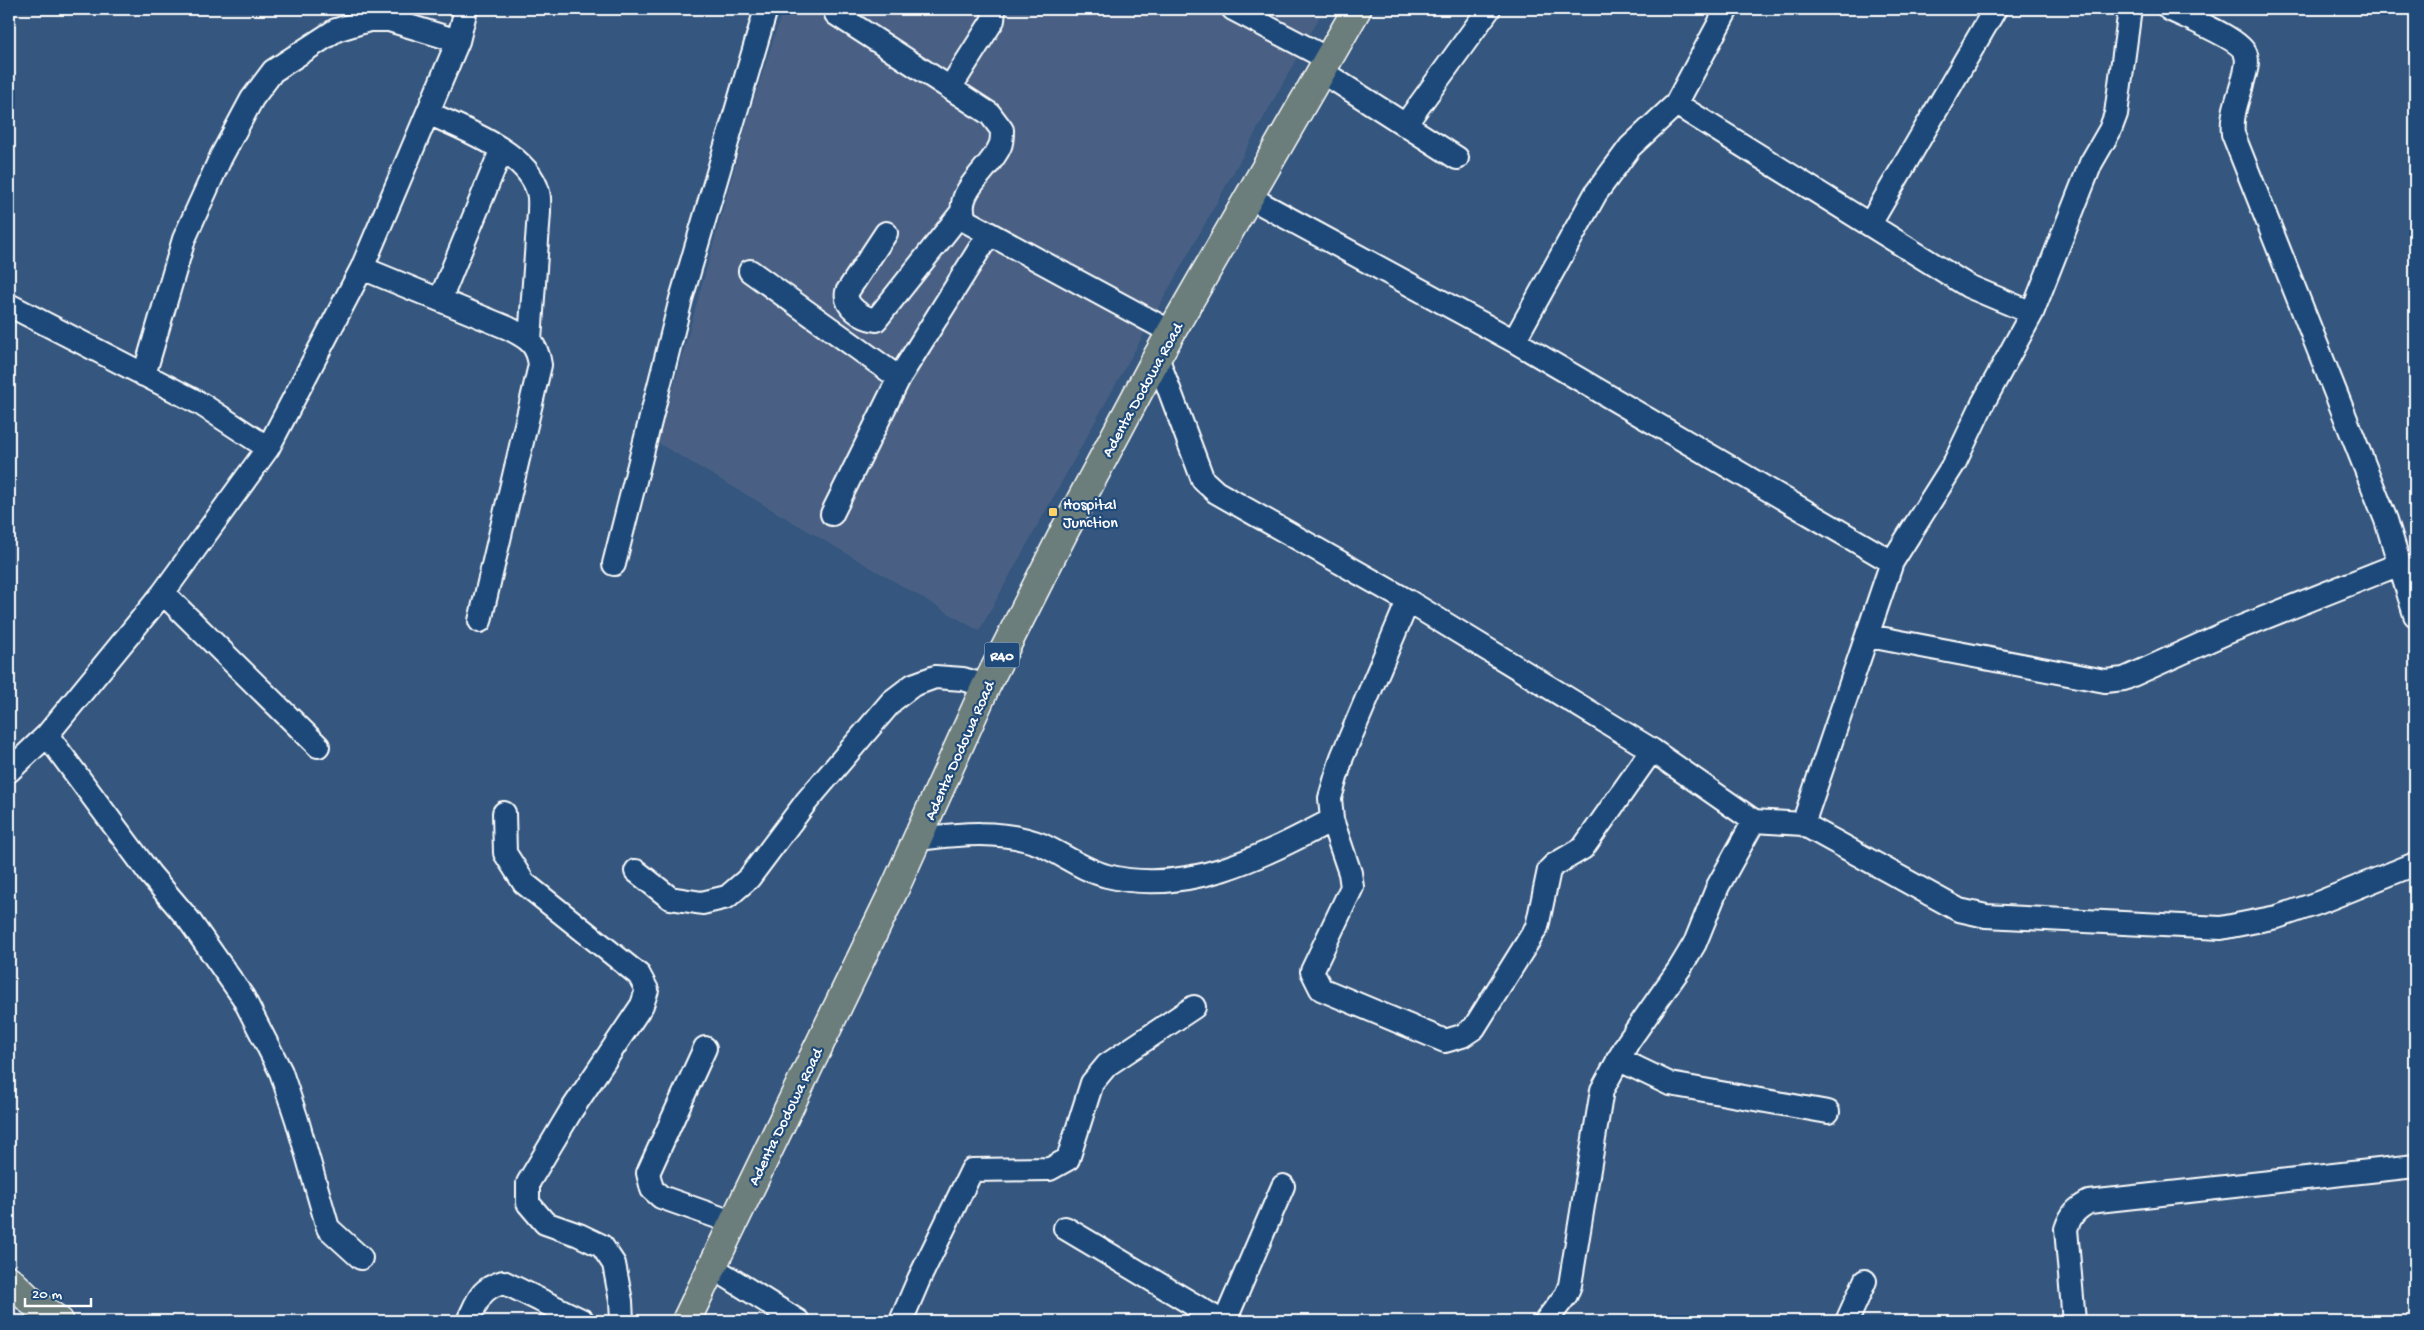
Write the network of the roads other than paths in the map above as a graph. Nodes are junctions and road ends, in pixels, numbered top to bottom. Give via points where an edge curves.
1 (466, 9) edge
2 (766, 9) edge
3 (994, 9) edge
4 (1232, 9) edge
5 (1357, 9) edge
6 (1489, 9) edge
7 (1727, 9) edge
8 (1995, 9) edge
9 (2130, 9) edge
10 (2169, 9) edge
11 (836, 14) dead end
12 (458, 41) junction
13 (1325, 65) junction
14 (950, 88) junction
15 (1676, 104) junction
16 (428, 113) junction
17 (1406, 125) junction
18 (501, 151) junction
19 (1457, 158) dead end
20 (1249, 197) junction
21 (962, 213) junction
22 (1870, 224) junction
23 (886, 233) dead end
24 (989, 234) junction
25 (362, 268) junction
26 (750, 272) dead end
27 (440, 300) junction
28 (9, 305) edge
29 (2032, 313) junction
30 (1171, 332) junction
31 (530, 340) junction
32 (1514, 342) junction
33 (1157, 357) junction
34 (144, 375) junction
35 (899, 378) junction
36 (268, 448) junction
37 (832, 514) dead end
38 (1892, 562) junction
39 (614, 564) dead end
40 (2400, 564) junction
41 (163, 593) junction
42 (1408, 601) junction
43 (2415, 615) edge
44 (480, 621) dead end
45 (1869, 636) junction
46 (986, 686) junction
47 (47, 735) junction
48 (318, 746) dead end
49 (1652, 750) junction
50 (9, 771) edge
51 (504, 813) dead end
52 (1332, 820) junction
53 (1754, 821) junction
54 (1803, 824) junction
55 (918, 839) junction
56 (2415, 864) edge
57 (636, 871) dead end
58 (1194, 1007) dead end
59 (705, 1048) dead end
60 (1618, 1059) junction
61 (1828, 1112) dead end
62 (2415, 1166) edge
63 (1282, 1186) dead end
64 (732, 1222) junction
65 (1065, 1228) dead end
66 (361, 1258) dead end
67 (712, 1266) junction
68 (9, 1280) edge
69 (1865, 1281) dead end
70 (59, 1321) edge
71 (468, 1321) edge
72 (583, 1321) edge
73 (622, 1321) edge
74 (686, 1321) edge
75 (798, 1321) edge
76 (901, 1321) edge
77 (1221, 1321) edge
78 (1225, 1321) edge
79 (1546, 1321) edge
80 (1847, 1321) edge
81 (2074, 1321) edge

1 - 12 street
2 - 39 street via 682,299
3 - 14 street via 993,20
4 - 13 street
5 - 13 main road, Adenta Dodowa Road / R40
6 - 17 street
7 - 15 street
8 - 22 street
9 - 29 street via 2113,122 2091,163
10 - 40 street via 2232,40 2242,47 2246,55 2247,65 2232,122 2233,134 2386,520
11 - 14 street
12 - 16 street
12 - 34 street via 389,20 369,20 336,30 273,71 252,99 225,149 184,239
13 - 17 street
13 - 20 main road, Adenta Dodowa Road / R40
14 - 21 street via 990,114 1002,130 1001,146 963,198
15 - 22 street
15 - 32 street via 1630,146 1596,193
16 - 18 street via 490,141
16 - 25 street
17 - 19 street
18 - 27 street
18 - 31 street via 531,176 538,193
20 - 30 main road, Adenta Dodowa Road / R40
20 - 32 street
21 - 23 street via 876,320 869,319 849,305 847,292
21 - 24 street via 966,221
22 - 29 street via 1968,286
24 - 30 street
24 - 35 street
25 - 27 street
25 - 36 street
26 - 35 street
27 - 31 street
28 - 34 street
29 - 38 street via 1955,462
30 - 33 main road, Adenta Dodowa Road / R40
31 - 44 street via 538,352 540,365
32 - 38 street
33 - 42 street via 1203,480 1233,503
33 - 46 main road, Adenta Dodowa Road / R40
34 - 36 street via 201,404
35 - 37 street
36 - 41 street
38 - 45 street
40 - 43 street
40 - 45 street via 2115,680 2105,681
41 - 47 street
41 - 48 street
42 - 49 street
42 - 52 street via 1342,757 1330,798
45 - 54 street
46 - 55 main road, Adenta Dodowa Road / R40
46 - 57 street via 963,679 935,677 913,685 892,701 806,802 749,878 727,897 702,903 670,898
47 - 50 street
47 - 66 street via 150,874 189,920 243,997 281,1072 328,1228
49 - 52 street via 1583,848 1549,870 1537,926 1474,1028 1446,1041 1322,989 1312,970 1352,887
49 - 53 street
51 - 73 street via 505,853 524,883 639,975 647,990 642,1005 571,1111 528,1183 528,1203 545,1223 602,1246 614,1264
52 - 55 street via 1232,868 1186,880 1143,880 1104,875 1041,845 998,835 960,834
53 - 54 street
53 - 60 street via 1718,886 1695,943
54 - 56 street via 1959,910 1986,916 2221,928 2277,917 2318,904
55 - 64 main road, Adenta Dodowa Road / R40
58 - 76 street via 1107,1065 1092,1083 1068,1159 1050,1170 972,1170
59 - 64 street via 648,1174 652,1188 661,1197
60 - 61 street via 1670,1084
60 - 79 street via 1602,1090 1570,1285
62 - 81 street via 2090,1202 2076,1208 2066,1229
63 - 78 street
64 - 67 main road, Adenta Dodowa Road / R40
65 - 77 street
67 - 74 main road, Adenta Dodowa Road / R40
67 - 75 street
68 - 70 main road via 30,1301
69 - 80 street
71 - 72 street via 481,1294 489,1286 503,1282

